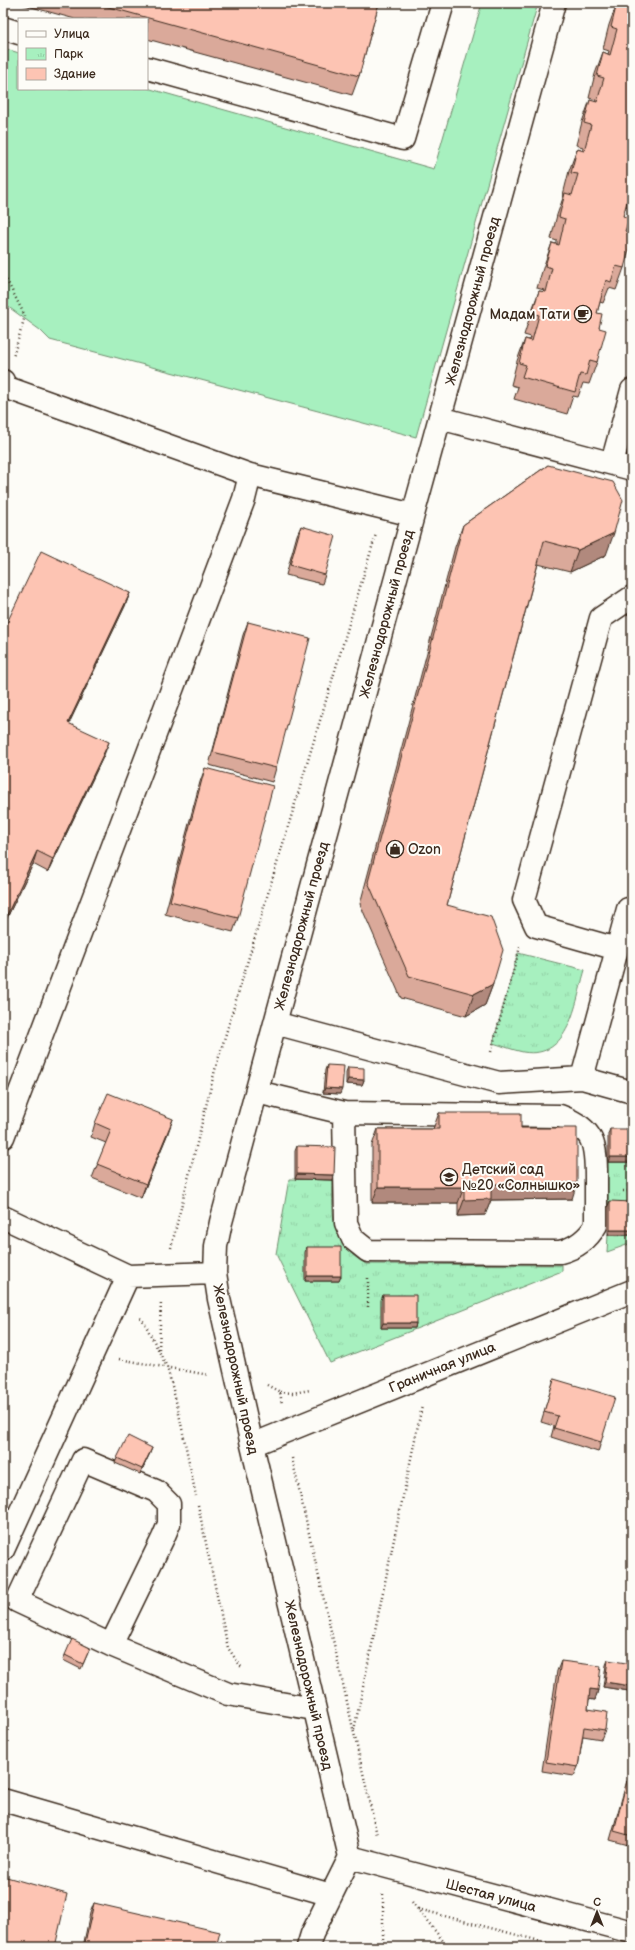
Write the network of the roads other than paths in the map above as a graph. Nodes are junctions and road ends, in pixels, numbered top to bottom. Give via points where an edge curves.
1 (443, 3) edge
2 (554, 3) edge
3 (3, 28) edge
4 (18, 33) edge
5 (148, 68) edge
6 (4, 384) edge
7 (632, 390) edge
8 (440, 418) junction
9 (625, 439) edge
10 (622, 466) edge
11 (250, 475) junction
12 (413, 515) junction
13 (632, 597) edge
14 (632, 910) edge
15 (617, 949) junction
16 (275, 1023) junction
17 (582, 1078) junction
18 (256, 1092) junction
19 (632, 1092) edge
20 (344, 1113) junction
21 (3, 1136) edge
22 (3, 1217) edge
23 (215, 1273) junction
24 (128, 1276) junction
25 (632, 1291) edge
26 (252, 1445) junction
27 (3, 1550) edge
28 (111, 1645) junction
29 (314, 1708) junction
30 (3, 1800) edge
31 (350, 1857) junction
32 (331, 1895) junction
33 (632, 1932) edge
34 (308, 1947) edge

1 - 5 street via 403,139
2 - 8 street, Железнодорожный проезд
3 - 4 street
6 - 11 street
7 - 9 street
8 - 10 street
8 - 12 street, Железнодорожный проезд
9 - 10 street
11 - 12 street
11 - 21 street via 244,499
12 - 16 street, Железнодорожный проезд
13 - 15 street via 600,618 524,900 536,926
14 - 15 street via 628,909
15 - 17 street
16 - 17 street via 499,1083
16 - 18 street, Железнодорожный проезд
17 - 19 street
18 - 20 street
18 - 23 street, Железнодорожный проезд via 221,1222 216,1246
20 - 20 street via 346,1223 353,1239 368,1251 560,1252 584,1240 596,1225 596,1152 590,1137 570,1120 560,1116
22 - 24 street
23 - 24 street
23 - 26 street, Железнодорожный проезд
24 - 27 street
25 - 26 street, Граничная улица
26 - 29 street, Железнодорожный проезд
28 - 28 street via 169,1524 169,1504 156,1491 82,1460 17,1601
28 - 29 street via 228,1694
29 - 31 street, Железнодорожный проезд
30 - 32 street
31 - 32 street
31 - 33 street, Шестая улица
32 - 34 street

